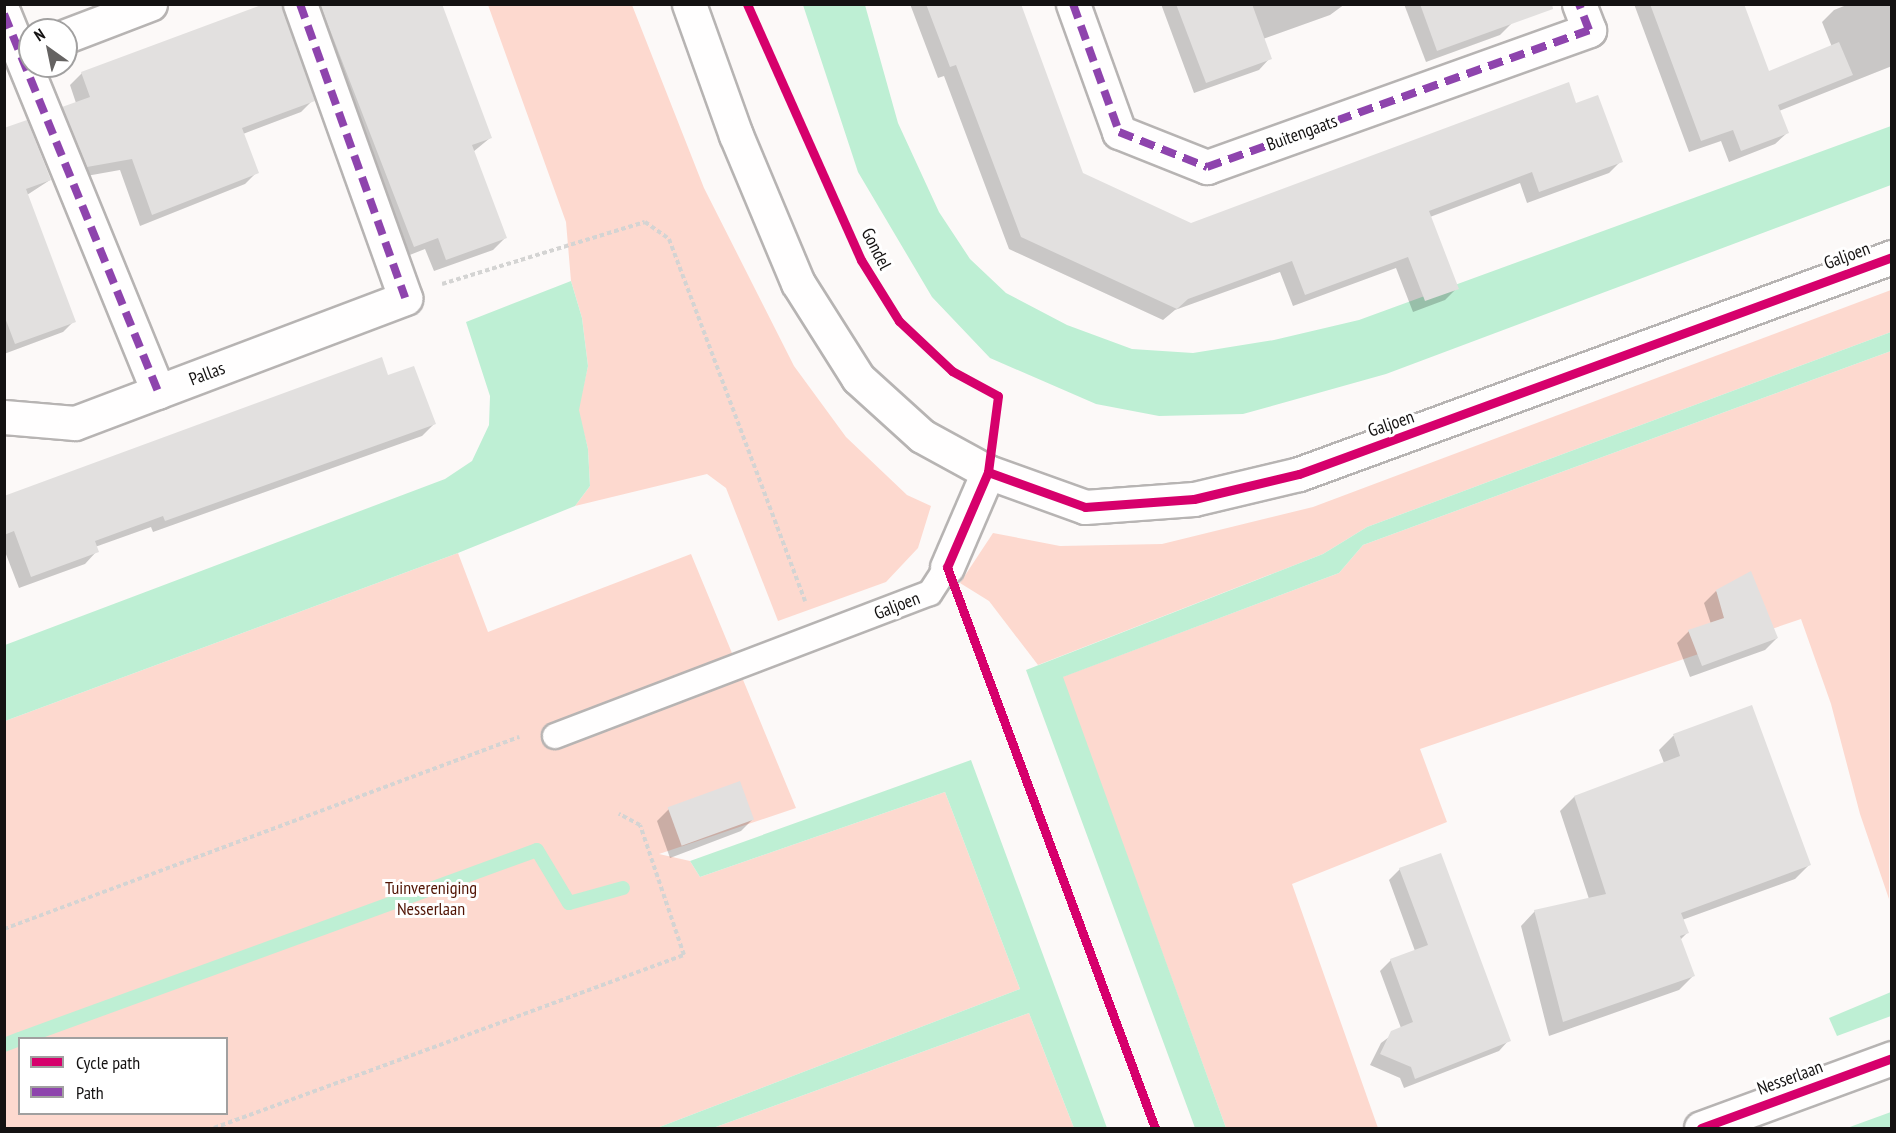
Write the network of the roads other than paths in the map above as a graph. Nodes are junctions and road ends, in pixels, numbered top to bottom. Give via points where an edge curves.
1 (150, 4) edge
2 (300, 4) edge
3 (689, 4) edge
4 (1073, 4) edge
5 (1579, 4) edge
6 (4, 14) edge
7 (78, 31) edge
8 (18, 38) edge
9 (36, 78) edge
10 (1892, 257) edge
11 (158, 393) junction
12 (4, 417) edge
13 (988, 472) junction
14 (947, 567) joint
15 (555, 736) road end
16 (1892, 1058) edge
17 (1701, 1128) edge

1 - 7 street
2 - 11 street, Pallas via 405,298
3 - 13 street via 736,135 798,283 858,378 922,436
4 - 5 street, Buitengaats via 1119,132 1207,167 1589,30
6 - 8 street
9 - 11 street
10 - 13 street, Galjoen via 1420,432 1289,476 1194,499 1085,507
11 - 12 street, Pallas via 75,423
13 - 14 street, Galjoen
14 - 15 lane, Galjoen via 930,593
16 - 17 street, Nesserlaan

